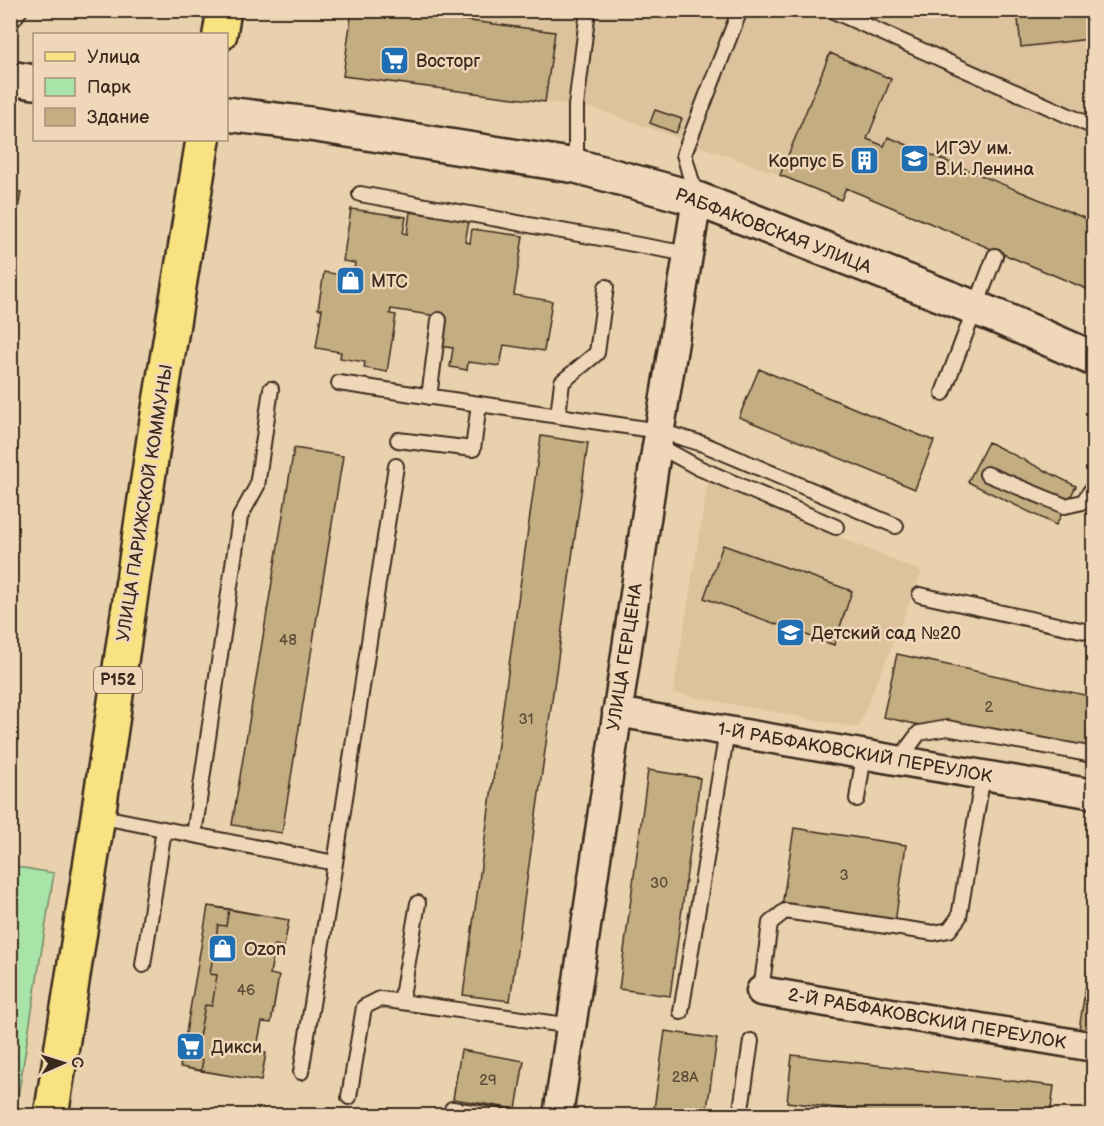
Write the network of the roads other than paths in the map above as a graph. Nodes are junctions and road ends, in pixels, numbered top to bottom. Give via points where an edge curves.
1 (20, 10) edge
2 (224, 10) edge
3 (588, 10) edge
4 (740, 10) edge
5 (831, 10) edge
6 (10, 24) edge
7 (220, 33) edge
8 (10, 78) edge
9 (33, 82) edge
10 (228, 114) edge
11 (1094, 127) edge
12 (203, 141) edge
13 (576, 166) junction
14 (360, 195) dead end
15 (697, 200) junction
16 (688, 254) junction
17 (995, 256) dead end
18 (606, 287) dead end
19 (976, 308) junction
20 (439, 320) dead end
21 (1094, 359) edge
22 (339, 383) dead end
23 (271, 389) dead end
24 (943, 393) dead end
25 (429, 397) junction
26 (479, 404) junction
27 (558, 416) junction
28 (658, 438) junction
29 (398, 440) dead end
30 (396, 466) dead end
31 (987, 474) dead end
32 (1094, 486) edge
33 (896, 526) dead end
34 (836, 527) dead end
35 (920, 595) dead end
36 (1094, 633) edge
37 (617, 712) junction
38 (728, 731) junction
39 (864, 755) junction
40 (1094, 755) edge
41 (898, 761) junction
42 (983, 775) junction
43 (1094, 794) edge
44 (857, 799) dead end
45 (98, 816) junction
46 (164, 829) junction
47 (194, 835) junction
48 (335, 863) junction
49 (418, 903) dead end
50 (143, 964) dead end
51 (761, 991) joint
52 (400, 1002) junction
53 (681, 1012) dead end
54 (572, 1026) junction
55 (751, 1041) dead end
56 (1094, 1047) edge
57 (301, 1072) dead end
58 (349, 1097) dead end
59 (452, 1109) dead end
60 (51, 1116) edge
61 (500, 1116) edge
62 (558, 1116) edge
63 (740, 1116) edge

1 - 6 lane
2 - 7 main road
3 - 13 lane via 576,106
4 - 15 lane via 684,154
5 - 11 lane
8 - 9 main road
10 - 13 main road, РАБФАКОВСКАЯ УЛИЦА
12 - 45 main road, УЛИЦА ПАРИЖСКОЙ КОММУНЫ / Р152
13 - 15 main road, РАБФАКОВСКАЯ УЛИЦА
14 - 16 lane
15 - 16 street, УЛИЦА ГЕРЦЕНА
15 - 19 main road, РАБФАКОВСКАЯ УЛИЦА
16 - 28 street, УЛИЦА ГЕРЦЕНА
17 - 19 lane
18 - 27 lane via 597,353 562,382
19 - 21 main road, РАБФАКОВСКАЯ УЛИЦА
19 - 24 lane
20 - 25 lane
22 - 25 lane
23 - 47 lane via 257,486 240,517
25 - 26 lane
26 - 27 lane
26 - 29 lane via 472,449
27 - 28 lane
28 - 33 lane via 703,444
28 - 34 lane via 699,468
28 - 37 street, УЛИЦА ГЕРЦЕНА
30 - 48 lane
31 - 32 lane via 1065,506 1083,502
35 - 36 lane
37 - 38 street, 1-Й РАБФАКОВСКИЙ ПЕРЕУЛОК
37 - 54 street, УЛИЦА ГЕРЦЕНА
38 - 39 street, 1-Й РАБФАКОВСКИЙ ПЕРЕУЛОК
38 - 53 lane
39 - 41 street, 1-Й РАБФАКОВСКИЙ ПЕРЕУЛОК
39 - 44 lane
40 - 41 lane via 947,728 920,733
41 - 42 street, 1-Й РАБФАКОВСКИЙ ПЕРЕУЛОК
42 - 43 street, 1-Й РАБФАКОВСКИЙ ПЕРЕУЛОК
42 - 51 lane via 959,917 949,930 934,933 785,911 770,923
45 - 46 lane
45 - 60 main road, УЛИЦА ПАРИЖСКОЙ КОММУНЫ / Р152
46 - 47 lane
46 - 50 lane
47 - 48 lane
48 - 57 lane
49 - 52 lane
51 - 56 street, 2-Й РАБФАКОВСКИЙ ПЕРЕУЛОК
52 - 54 lane
52 - 58 lane via 380,999 364,1007
54 - 62 street, УЛИЦА ГЕРЦЕНА
55 - 63 lane
59 - 61 lane

